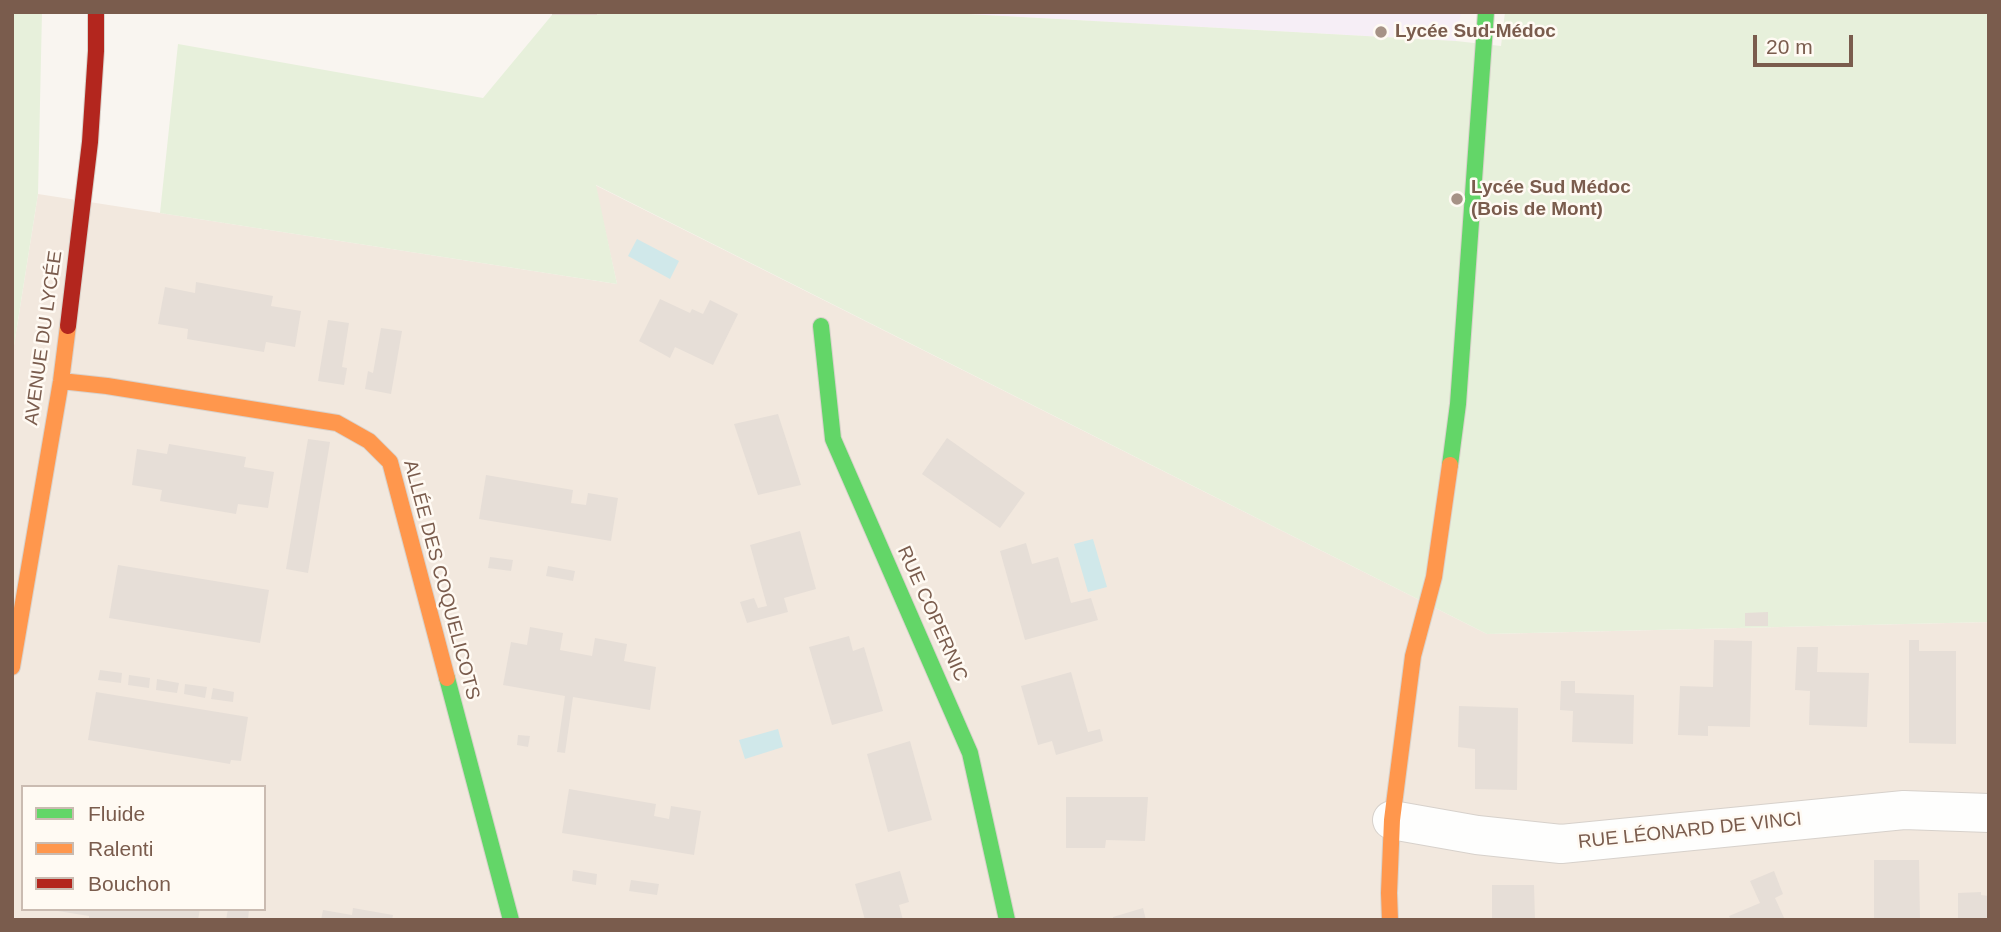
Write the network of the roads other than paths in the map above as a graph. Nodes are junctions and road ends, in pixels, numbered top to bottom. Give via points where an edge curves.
1 (96, 12) edge
2 (1486, 12) edge
3 (821, 326) dead end
4 (61, 382) junction
5 (12, 667) edge
6 (1989, 813) edge
7 (1392, 820) junction
8 (511, 920) edge
9 (1007, 920) edge
10 (1391, 920) edge

1 - 4 street, AVENUE DU LYCÉE via 90,142
2 - 7 street via 1458,404 1434,577 1413,656
3 - 9 street, RUE COPERNIC via 833,439 970,753
4 - 5 street, AVENUE DU LYCÉE
4 - 8 street, ALLÉE DES COQUELICOTS via 337,423 369,441 390,461
6 - 7 street, RUE LÉONARD DE VINCI via 1904,810 1561,844
7 - 10 street

